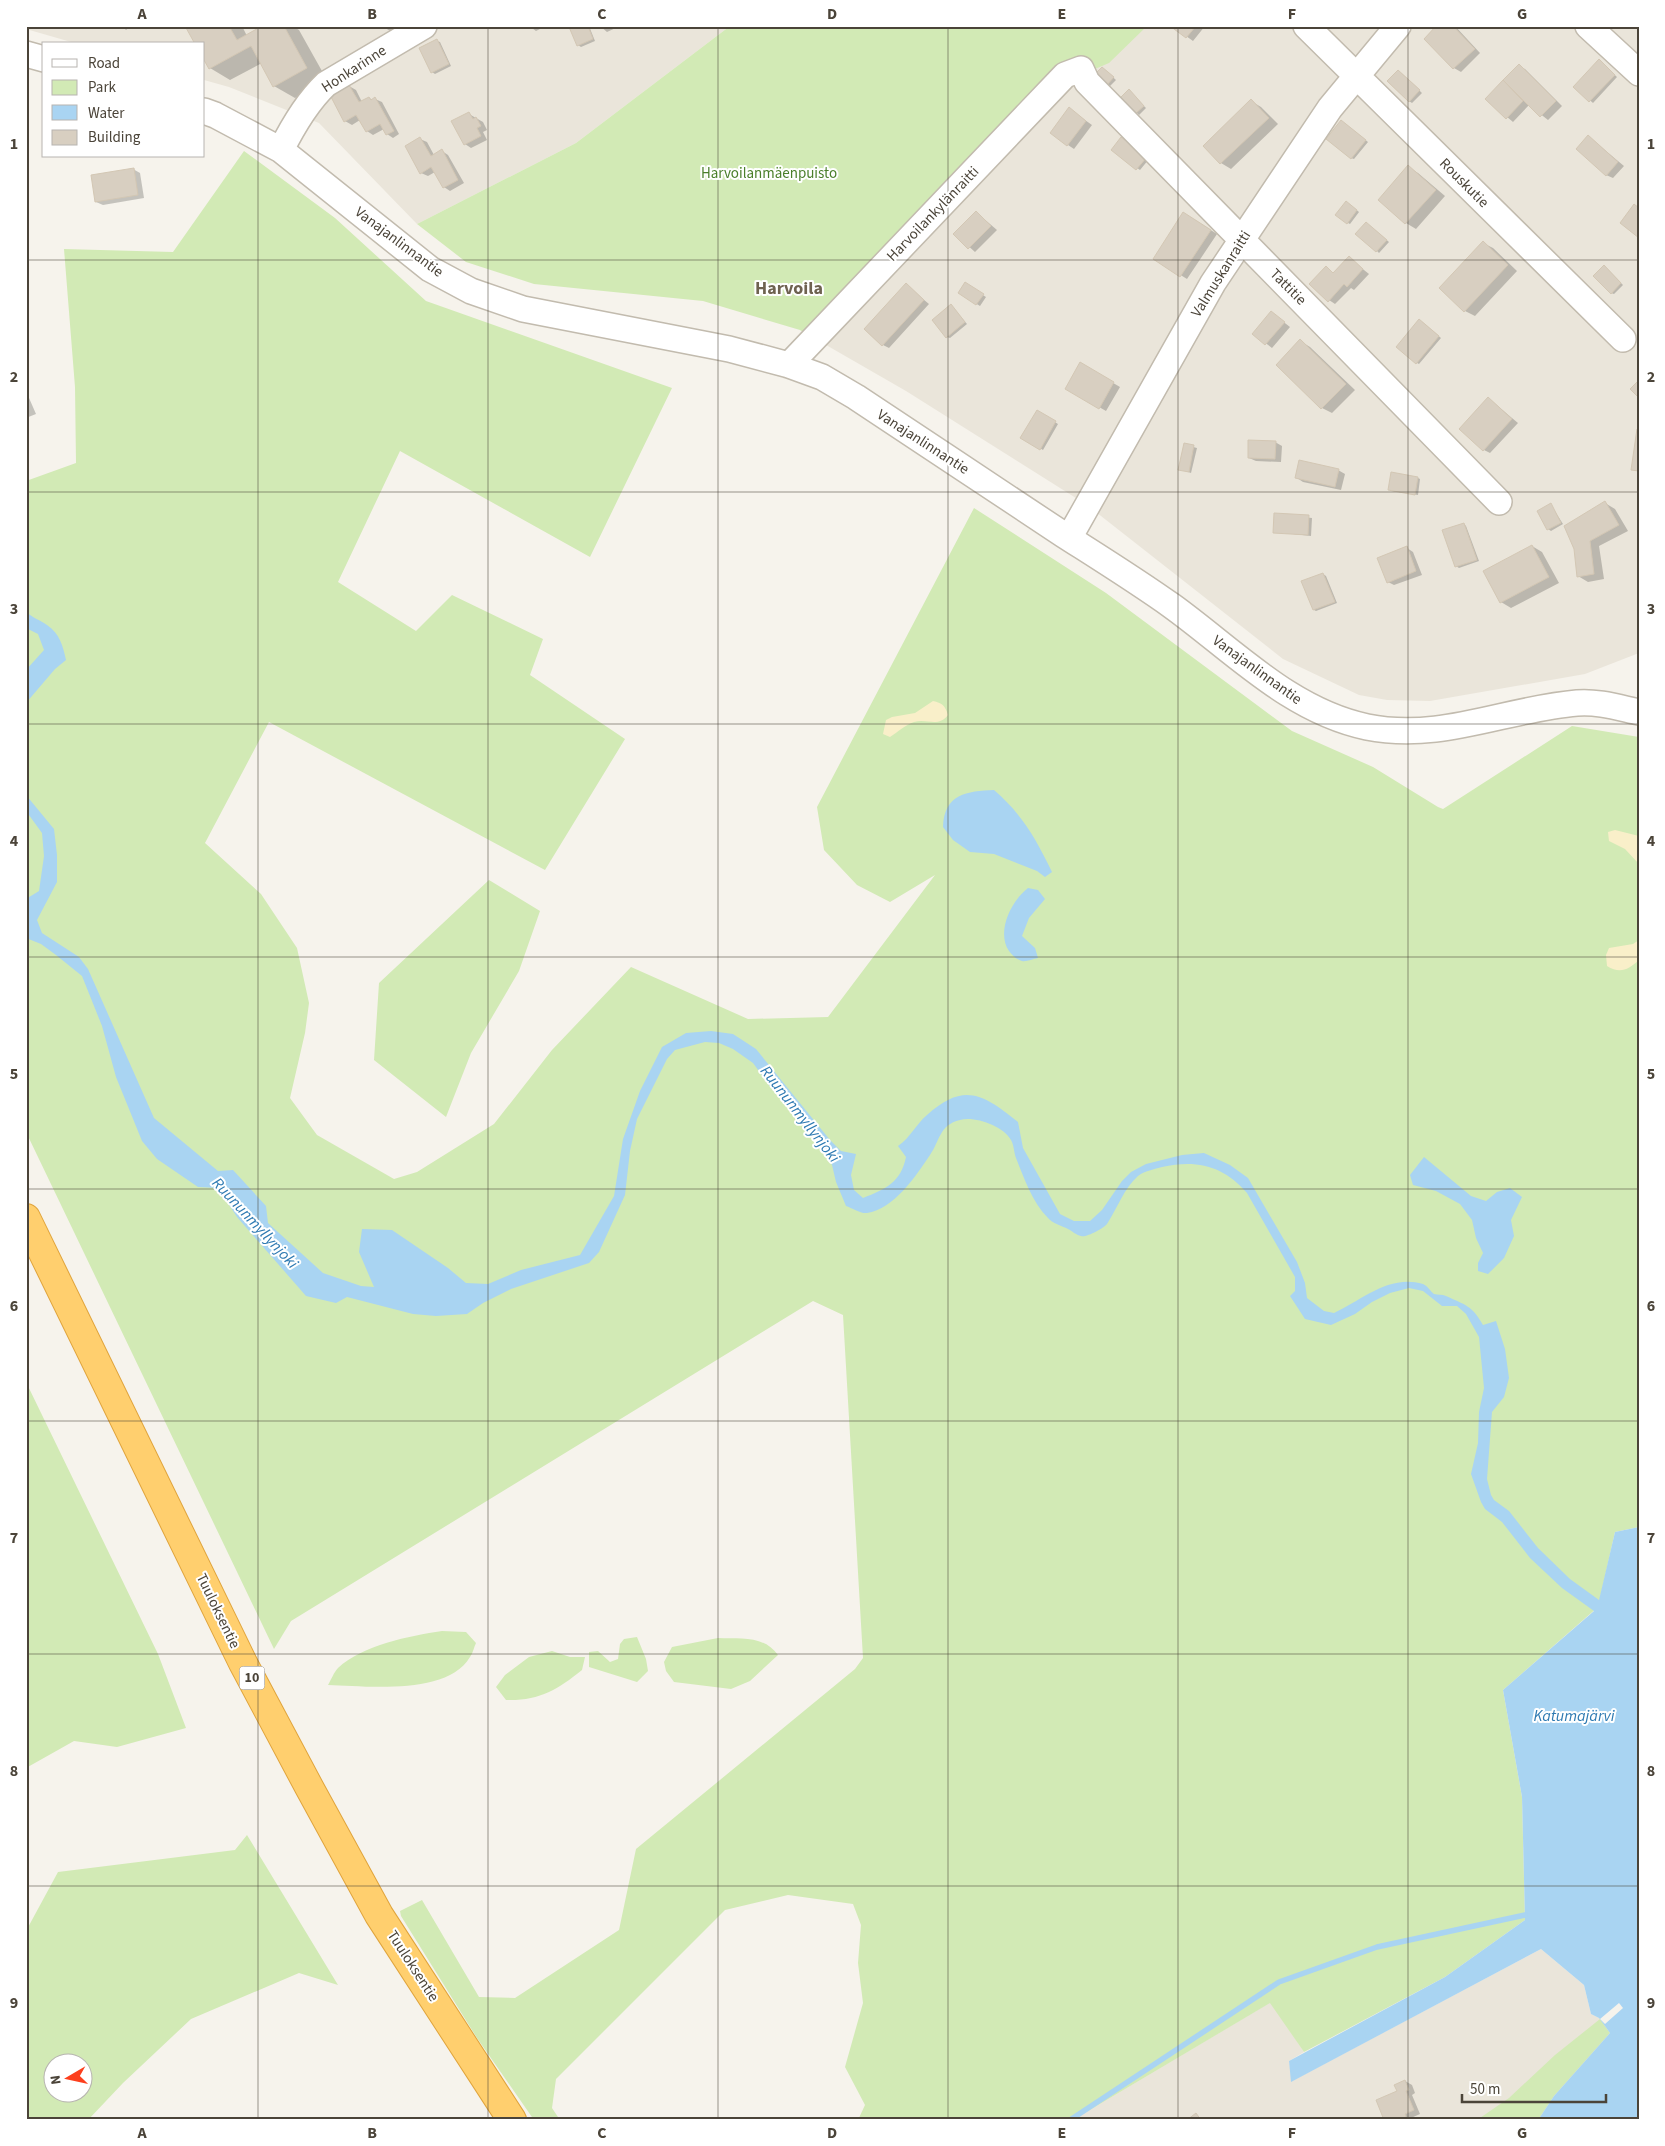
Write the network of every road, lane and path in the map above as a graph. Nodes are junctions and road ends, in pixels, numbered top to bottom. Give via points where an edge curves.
1 (424, 26) edge
2 (1306, 26) edge
3 (1398, 26) edge
4 (1588, 26) edge
5 (26, 54) edge
6 (42, 59) edge
7 (1081, 69) joint
8 (1639, 73) edge
9 (1356, 75) junction
10 (205, 111) edge
11 (281, 150) junction
12 (1241, 241) junction
13 (1623, 339) dead end
14 (789, 365) junction
15 (1499, 502) dead end
16 (1069, 538) junction
17 (1639, 712) edge
18 (26, 1218) edge
19 (512, 2120) edge

1 - 11 street, Honkarinne via 326,84 304,109
2 - 9 street, Rouskutie
3 - 9 street, Valmuskanraitti
4 - 8 street
5 - 6 street
7 - 12 street, Tattitie via 1087,82
7 - 14 street, Harvoilankylänraitti via 1065,75
9 - 12 street, Valmuskanraitti via 1330,108
9 - 13 street, Rouskutie
10 - 11 street, Vanajanlinnantie
11 - 14 street, Vanajanlinnantie via 430,269 470,291 523,309 729,349
12 - 15 street, Tattitie
12 - 16 street, Valmuskanraitti
14 - 16 street, Vanajanlinnantie via 822,377 856,397
16 - 17 street, Vanajanlinnantie via 1172,606 1307,706 1364,727 1423,731 1473,724 1522,710 1580,702
18 - 19 highway, Tuuloksentie / 10 via 243,1663 309,1787 379,1914

